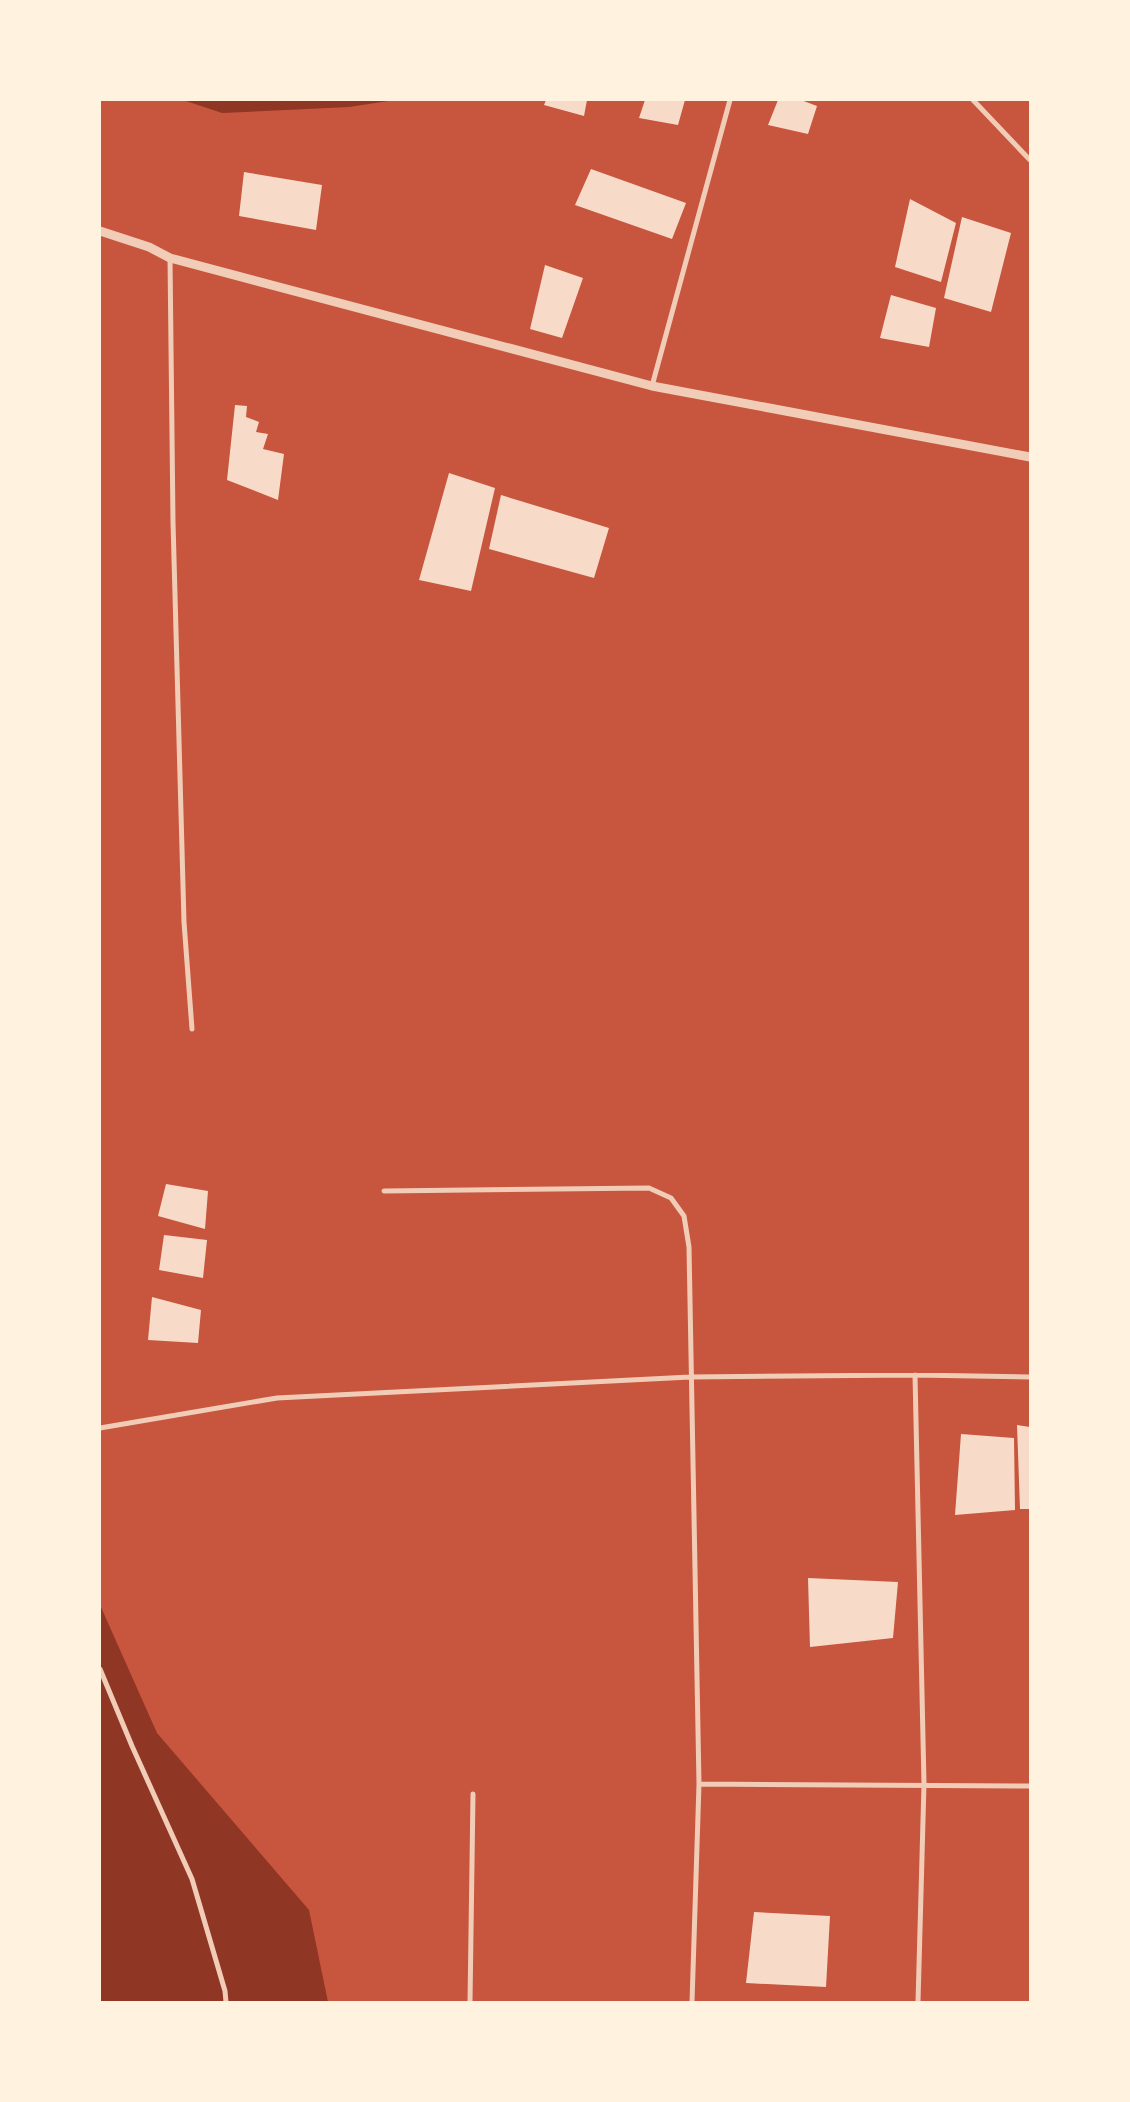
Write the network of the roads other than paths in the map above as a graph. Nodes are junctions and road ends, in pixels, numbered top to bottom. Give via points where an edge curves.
1 (730, 100) edge
2 (972, 100) edge
3 (1030, 160) edge
4 (100, 231) edge
5 (170, 258) junction
6 (652, 386) junction
7 (1030, 457) edge
8 (192, 1029) dead end
9 (384, 1192) dead end
10 (915, 1375) junction
11 (690, 1376) junction
12 (1030, 1377) edge
13 (100, 1428) edge
14 (100, 1669) edge
15 (699, 1784) junction
16 (924, 1784) junction
17 (1030, 1786) edge
18 (473, 1794) dead end
19 (226, 2002) edge
20 (470, 2002) edge
21 (692, 2002) edge
22 (918, 2002) edge

1 - 6 street
2 - 3 street
4 - 5 street via 149,247
5 - 6 street
5 - 8 street via 173,522 184,913
6 - 7 street
9 - 11 street via 649,1188 671,1198 684,1216 689,1247
10 - 11 street
10 - 12 street
10 - 16 street
11 - 13 street via 277,1398
11 - 15 street
14 - 19 street via 192,1879
15 - 16 street
15 - 21 street
16 - 17 street
16 - 22 street
18 - 20 street

